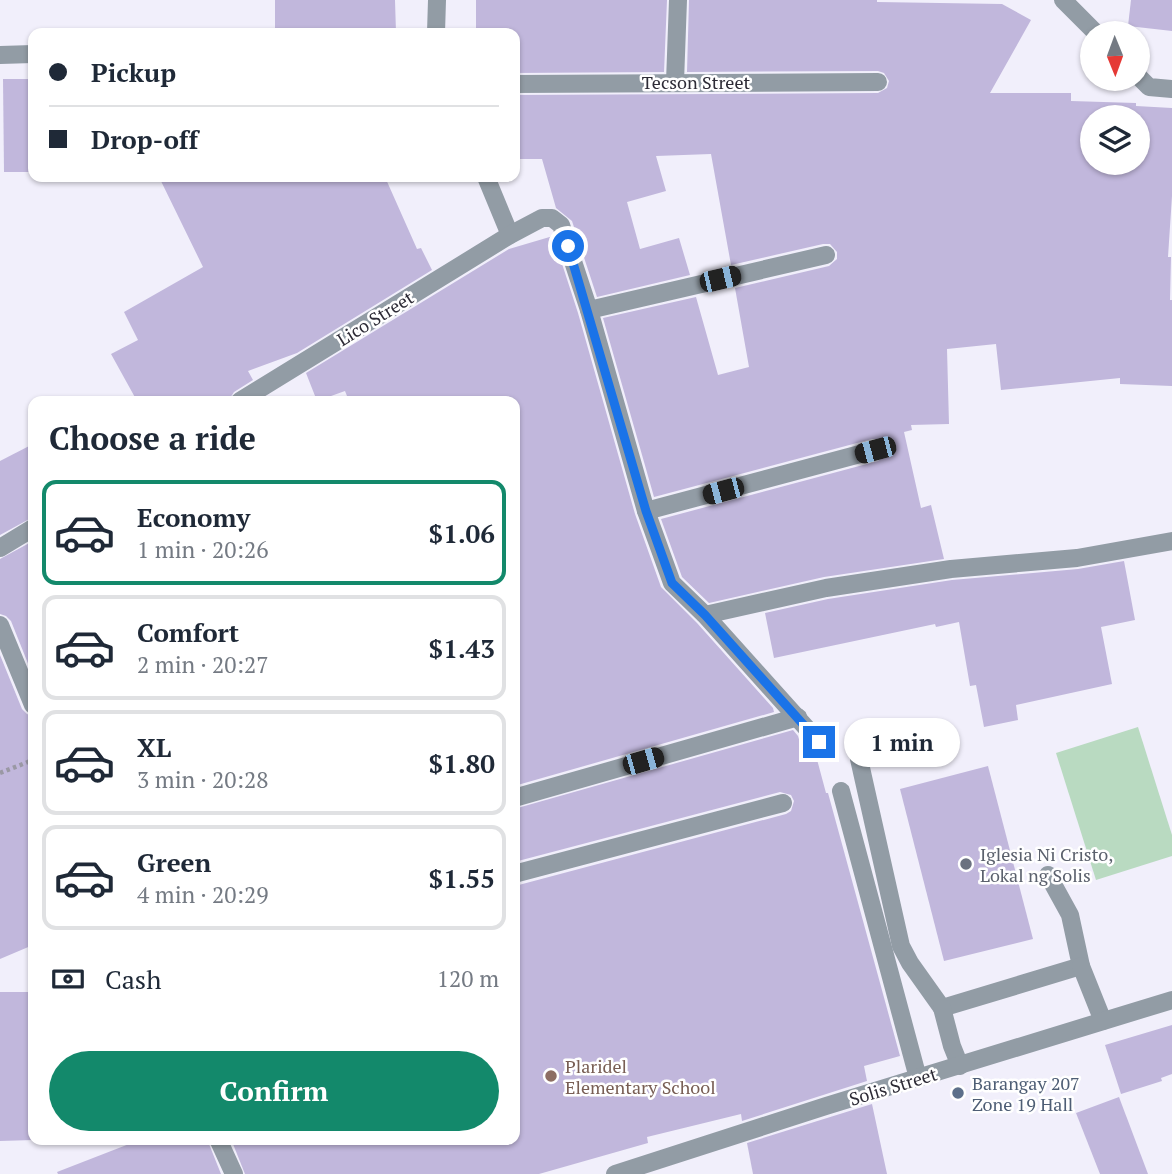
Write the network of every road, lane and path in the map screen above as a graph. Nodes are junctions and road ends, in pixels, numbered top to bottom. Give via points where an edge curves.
1 (437, 0) edge
2 (678, 0) edge
3 (1063, 0) edge
4 (1084, 21) edge
5 (436, 28) edge
6 (28, 54) edge
7 (0, 55) edge
8 (675, 82) junction
9 (878, 82) dead end
10 (1150, 83) edge
11 (520, 84) edge
12 (1172, 89) edge
13 (488, 182) edge
14 (510, 235) junction
15 (825, 255) dead end
16 (589, 310) junction
17 (248, 396) edge
18 (875, 450) dead end
19 (646, 511) junction
20 (28, 531) edge
21 (1172, 541) edge
22 (0, 548) edge
23 (705, 615) junction
24 (0, 625) edge
25 (28, 693) edge
26 (798, 717) junction
27 (819, 742) dead end
28 (859, 759) dead end
29 (28, 762) edge
30 (0, 773) edge
31 (841, 791) dead end
32 (520, 796) edge
33 (783, 803) dead end
34 (520, 872) edge
35 (1048, 875) dead end
36 (1081, 967) junction
37 (1172, 1000) edge
38 (942, 1008) junction
39 (1103, 1021) junction
40 (960, 1066) junction
41 (918, 1078) junction
42 (221, 1145) edge
43 (234, 1174) edge
44 (615, 1174) edge

1 - 5 street
2 - 8 street
3 - 4 street
6 - 7 street
8 - 9 street, Tecson Street
8 - 11 street, Tecson Street
10 - 12 street
13 - 14 street
14 - 16 street, Lico Street via 542,219 552,218 561,225
14 - 17 street, Lico Street
15 - 16 street
16 - 19 street
18 - 19 street
19 - 23 street via 672,583
20 - 22 street
21 - 23 street via 1077,558 951,569 826,588
23 - 26 street
24 - 25 street
26 - 27 street
26 - 32 street
28 - 38 street via 901,946
29 - 30 path
31 - 41 street
33 - 34 street
35 - 36 street via 1070,915
36 - 38 street
36 - 39 street
37 - 39 street, Solis Street
38 - 40 street
39 - 40 street, Solis Street
40 - 41 street, Solis Street
41 - 44 street, Solis Street
42 - 43 street

